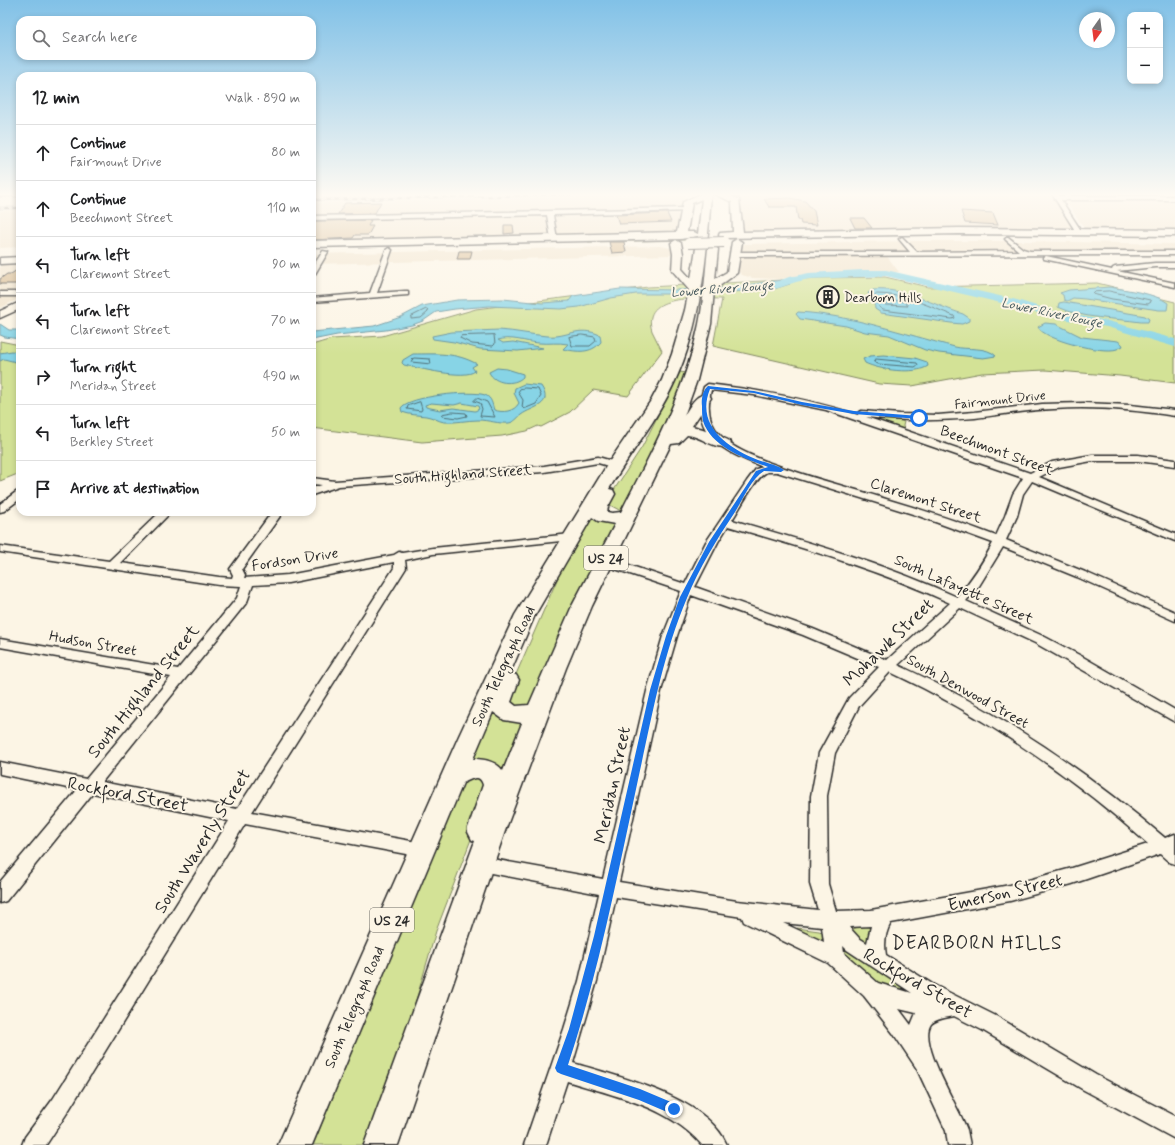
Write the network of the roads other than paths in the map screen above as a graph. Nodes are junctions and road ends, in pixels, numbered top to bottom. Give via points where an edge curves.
1 (360, 247) edge
2 (391, 247) edge
3 (678, 247) edge
4 (702, 247) edge
5 (718, 247) edge
6 (736, 247) edge
7 (909, 247) edge
8 (1019, 247) edge
9 (0, 252) edge
10 (316, 252) edge
11 (325, 252) junction
12 (1027, 253) junction
13 (1175, 253) edge
14 (16, 254) edge
15 (734, 254) junction
16 (915, 254) junction
17 (16, 255) edge
18 (0, 261) edge
19 (1175, 265) edge
20 (316, 267) edge
21 (677, 267) junction
22 (698, 268) junction
23 (711, 270) junction
24 (733, 270) junction
25 (1124, 271) junction
26 (1175, 285) edge
27 (709, 292) junction
28 (405, 293) dead end
29 (694, 293) junction
30 (0, 294) edge
31 (16, 294) edge
32 (373, 295) junction
33 (316, 300) edge
34 (16, 307) edge
35 (0, 315) edge
36 (690, 380) junction
37 (706, 393) junction
38 (828, 408) junction
39 (1175, 413) edge
40 (913, 418) junction
41 (641, 427) junction
42 (681, 431) junction
43 (911, 435) junction
44 (723, 443) junction
45 (659, 452) junction
46 (1175, 463) edge
47 (615, 465) junction
48 (781, 470) junction
49 (1031, 477) junction
50 (316, 481) edge
51 (338, 483) junction
52 (316, 491) edge
53 (16, 497) edge
54 (0, 509) edge
55 (628, 515) junction
56 (162, 516) edge
57 (275, 516) edge
58 (726, 522) junction
59 (571, 537) junction
60 (1175, 538) edge
61 (1000, 541) junction
62 (0, 549) edge
63 (399, 556) junction
64 (604, 561) junction
65 (112, 565) junction
66 (551, 570) junction
67 (243, 582) junction
68 (687, 589) junction
69 (959, 602) junction
70 (1175, 617) edge
71 (0, 643) edge
72 (888, 666) junction
73 (181, 674) junction
74 (538, 712) junction
75 (1175, 717) edge
76 (0, 768) edge
77 (454, 776) junction
78 (89, 786) junction
79 (240, 816) junction
80 (1171, 848) edge
81 (422, 850) junction
82 (481, 864) junction
83 (609, 889) junction
84 (0, 895) edge
85 (737, 910) junction
86 (885, 916) junction
87 (830, 919) junction
88 (835, 957) junction
89 (879, 961) junction
90 (871, 989) junction
91 (955, 1007) junction
92 (924, 1062) junction
93 (561, 1068) junction
94 (1175, 1128) edge
95 (33, 1145) edge
96 (295, 1145) edge
97 (381, 1145) edge
98 (535, 1145) edge
99 (716, 1145) edge
100 (959, 1145) edge

1 - 11 main road
2 - 32 street
3 - 21 main road
4 - 22 main road, South Telegraph Road / US 24
5 - 23 main road, US 24
6 - 15 main road
7 - 16 street
8 - 12 street
9 - 14 main road
10 - 11 main road
11 - 20 street
12 - 13 street
12 - 16 street
12 - 25 street via 1104,270
15 - 16 street
15 - 24 main road
17 - 18 main road
19 - 25 street via 1155,265
21 - 22 main road via 688,271
21 - 29 main road via 678,274 688,282
22 - 29 main road, South Telegraph Road / US 24
23 - 24 main road via 723,273
23 - 27 main road, US 24
24 - 27 main road
25 - 26 street
27 - 36 main road, US 24 via 705,324
28 - 32 street
29 - 41 main road, South Telegraph Road / US 24 via 679,354 659,399
30 - 31 street
32 - 33 street
34 - 35 main road
36 - 37 main road
36 - 45 main road, US 24 via 672,427
37 - 38 street, Beechmont Street via 754,392
37 - 42 main road
37 - 44 street, Claremont Street via 706,421 714,435
38 - 40 street, Fairmount Drive
38 - 43 street, Beechmont Street
39 - 40 street, Fairmount Drive via 1116,407 1066,406
40 - 43 street via 907,420 905,425
41 - 47 main road, South Telegraph Road / US 24
41 - 55 main road via 637,449 598,512 608,518
42 - 44 main road via 698,431
42 - 45 main road
43 - 49 street, Beechmont Street
44 - 48 street, Claremont Street
45 - 55 main road, US 24
46 - 49 street via 1126,457 1083,459 1056,464
47 - 51 street, South Highland Street via 598,460 544,468
47 - 59 main road, South Telegraph Road / US 24
48 - 58 street, Meridan Street via 766,469 758,472
48 - 61 street, Claremont Street via 872,497
49 - 60 street, Beechmont Street
49 - 61 street, Mohawk Street via 1018,494
50 - 51 street
51 - 52 street, South Highland Street
53 - 54 street
55 - 64 main road, US 24
56 - 65 street
57 - 67 street, South Highland Street via 236,569
58 - 68 street, Meridan Street via 712,542
58 - 69 street, South Lafayette Street via 883,571
59 - 63 street, Fordson Drive via 468,546
59 - 66 main road, South Telegraph Road / US 24
61 - 69 street, Mohawk Street via 983,571
61 - 70 street, Claremont Street
62 - 65 street, Fordson Drive
63 - 67 street, Fordson Drive via 307,576
63 - 79 street, South Waverly Street via 400,568
64 - 68 street, South Denwood Street
64 - 74 main road, US 24 via 582,606
65 - 67 street, Fordson Drive via 219,581
66 - 74 main road via 549,588 499,704 504,711 513,714
66 - 77 main road, South Telegraph Road / US 24 via 520,627
67 - 73 street, South Highland Street via 243,598
68 - 72 street, South Denwood Street via 803,629
68 - 83 street, Meridan Street via 654,690
69 - 72 street, Mohawk Street
69 - 75 street, South Lafayette Street via 1078,660
71 - 73 street, Hudson Street
72 - 80 street, South Denwood Street via 958,701 1022,740
72 - 87 street, Mohawk Street via 854,702 827,753 819,796 819,884
73 - 78 street, South Highland Street
74 - 82 main road, US 24
76 - 78 street, Rockford Street
77 - 81 main road, South Telegraph Road / US 24
77 - 82 main road via 472,768 485,769 493,776 495,785 481,828
78 - 79 street, Rockford Street
78 - 84 street, South Highland Street
79 - 81 street, Rockford Street
79 - 95 street, South Waverly Street via 60,1106
80 - 86 street, Emerson Street via 1010,893
81 - 96 main road, South Telegraph Road / US 24
82 - 83 street
82 - 97 main road, US 24
83 - 85 street
83 - 93 street, Meridan Street via 588,981
85 - 87 street
85 - 88 street
86 - 87 street, Emerson Street
86 - 89 street via 876,934 876,953
87 - 88 street, Mohawk Street
87 - 89 street, Rockford Street via 853,944
88 - 90 street
89 - 91 street, Rockford Street
90 - 91 street via 908,1002
90 - 92 street
91 - 92 street via 929,1012 922,1021 919,1037
91 - 94 street, Rockford Street via 989,1023 1089,1082
92 - 100 street via 956,1130
93 - 98 street, Meridan Street
93 - 99 street via 640,1094 674,1109 687,1116

